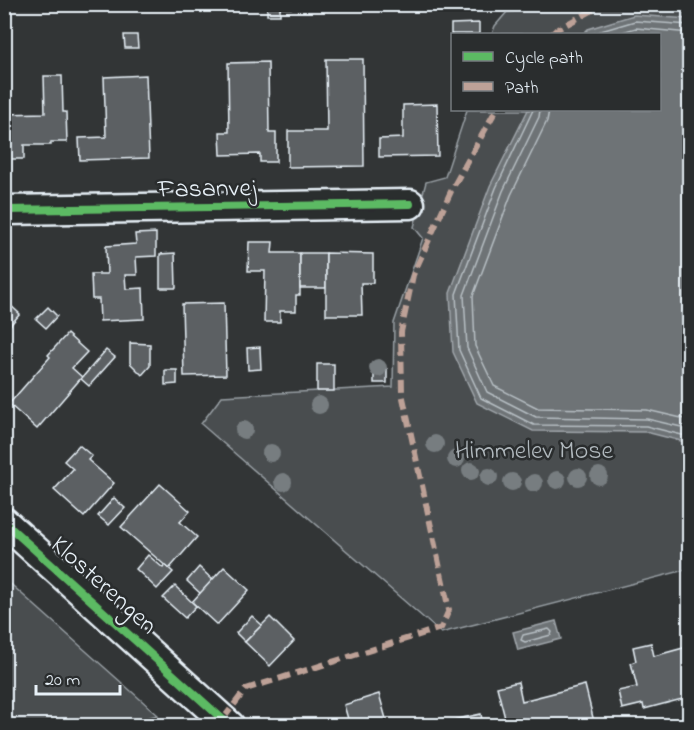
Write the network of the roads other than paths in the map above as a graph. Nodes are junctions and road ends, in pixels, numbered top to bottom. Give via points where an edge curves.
1 (410, 204) dead end
2 (4, 210) edge
3 (4, 522) edge
4 (230, 726) edge

1 - 2 street, Fasanvej
3 - 4 street, Klosterengen

